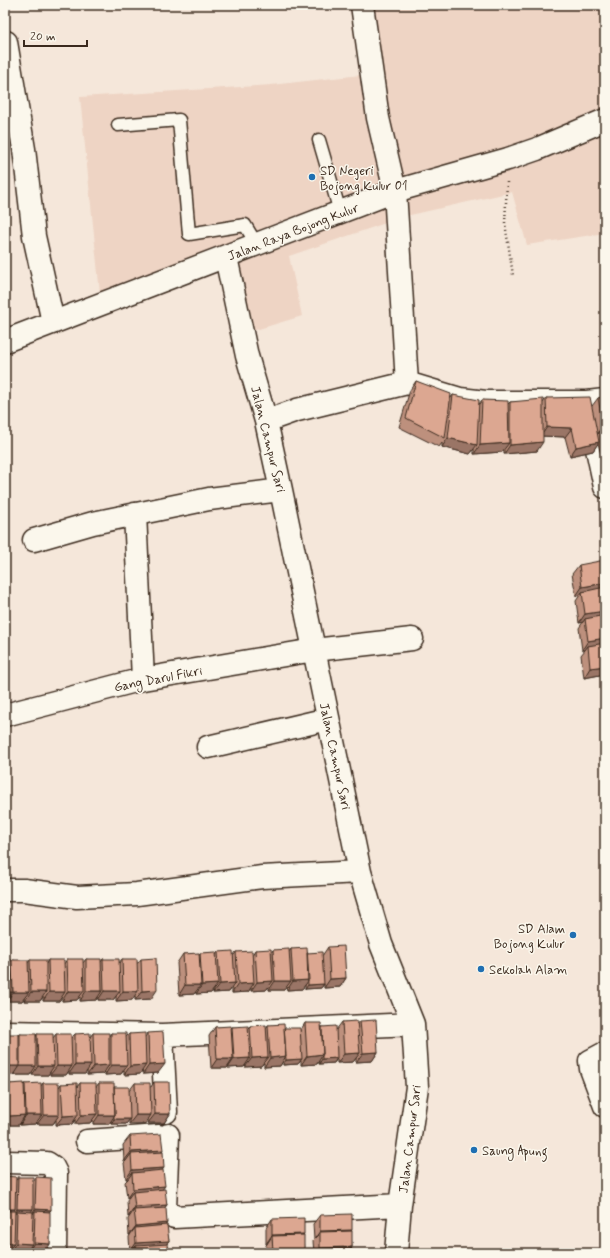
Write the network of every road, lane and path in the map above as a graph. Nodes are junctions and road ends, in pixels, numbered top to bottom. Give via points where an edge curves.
1 (362, 5) edge
2 (6, 42) dead end
3 (605, 120) edge
4 (118, 125) dead end
5 (319, 140) dead end
6 (508, 159) junction
7 (395, 191) junction
8 (340, 212) junction
9 (257, 245) junction
10 (226, 257) junction
11 (513, 275) dead end
12 (53, 322) junction
13 (5, 341) edge
14 (407, 383) junction
15 (596, 401) edge
16 (266, 421) junction
17 (605, 487) edge
18 (282, 490) junction
19 (135, 514) junction
20 (34, 540) dead end
21 (412, 639) dead end
22 (314, 650) junction
23 (143, 679) junction
24 (5, 715) edge
25 (328, 719) junction
26 (208, 746) dead end
27 (360, 872) junction
28 (5, 890) edge
29 (413, 1024) junction
30 (5, 1032) edge
31 (162, 1035) junction
32 (605, 1053) edge
33 (605, 1106) edge
34 (168, 1135) junction
35 (87, 1141) dead end
36 (5, 1162) edge
37 (400, 1205) junction
38 (55, 1253) edge
39 (396, 1253) edge

1 - 7 street via 378,118
2 - 12 street via 24,149 34,236
3 - 6 street, Jalan Raya Bojong Kulur
4 - 9 lane via 179,120 189,234 245,225
5 - 8 lane
6 - 7 street, Jalan Raya Bojong Kulur
6 - 11 path via 505,223
7 - 8 street, Jalan Raya Bojong Kulur
7 - 14 street
8 - 9 street, Jalan Raya Bojong Kulur
9 - 10 street, Jalan Raya Bojong Kulur
10 - 12 street, Jalan Raya Bojong Kulur
10 - 16 street, Jalan Campur Sari via 247,356
12 - 13 street, Jalan Raya Bojong Kulur
14 - 15 street via 460,399 486,402
14 - 16 street via 297,410
15 - 17 street
16 - 18 street, Jalan Campur Sari
18 - 19 street via 209,499
18 - 22 street, Jalan Campur Sari
19 - 20 street
19 - 23 street
21 - 22 street, Gang Darul Fikri
22 - 23 street, Gang Darul Fikri
22 - 25 street, Jalan Campur Sari
23 - 24 street, Gang Darul Fikri
25 - 26 street
25 - 27 street, Jalan Campur Sari
27 - 28 street via 262,877 136,894 77,897
27 - 29 street, Jalan Campur Sari via 381,944
29 - 31 street
29 - 37 street, Jalan Campur Sari via 417,1087
30 - 31 street
31 - 34 street
32 - 33 street via 590,1061
34 - 35 street
34 - 37 street via 165,1209 174,1217
36 - 38 street via 47,1163 53,1167 56,1173
37 - 39 street, Jalan Campur Sari

